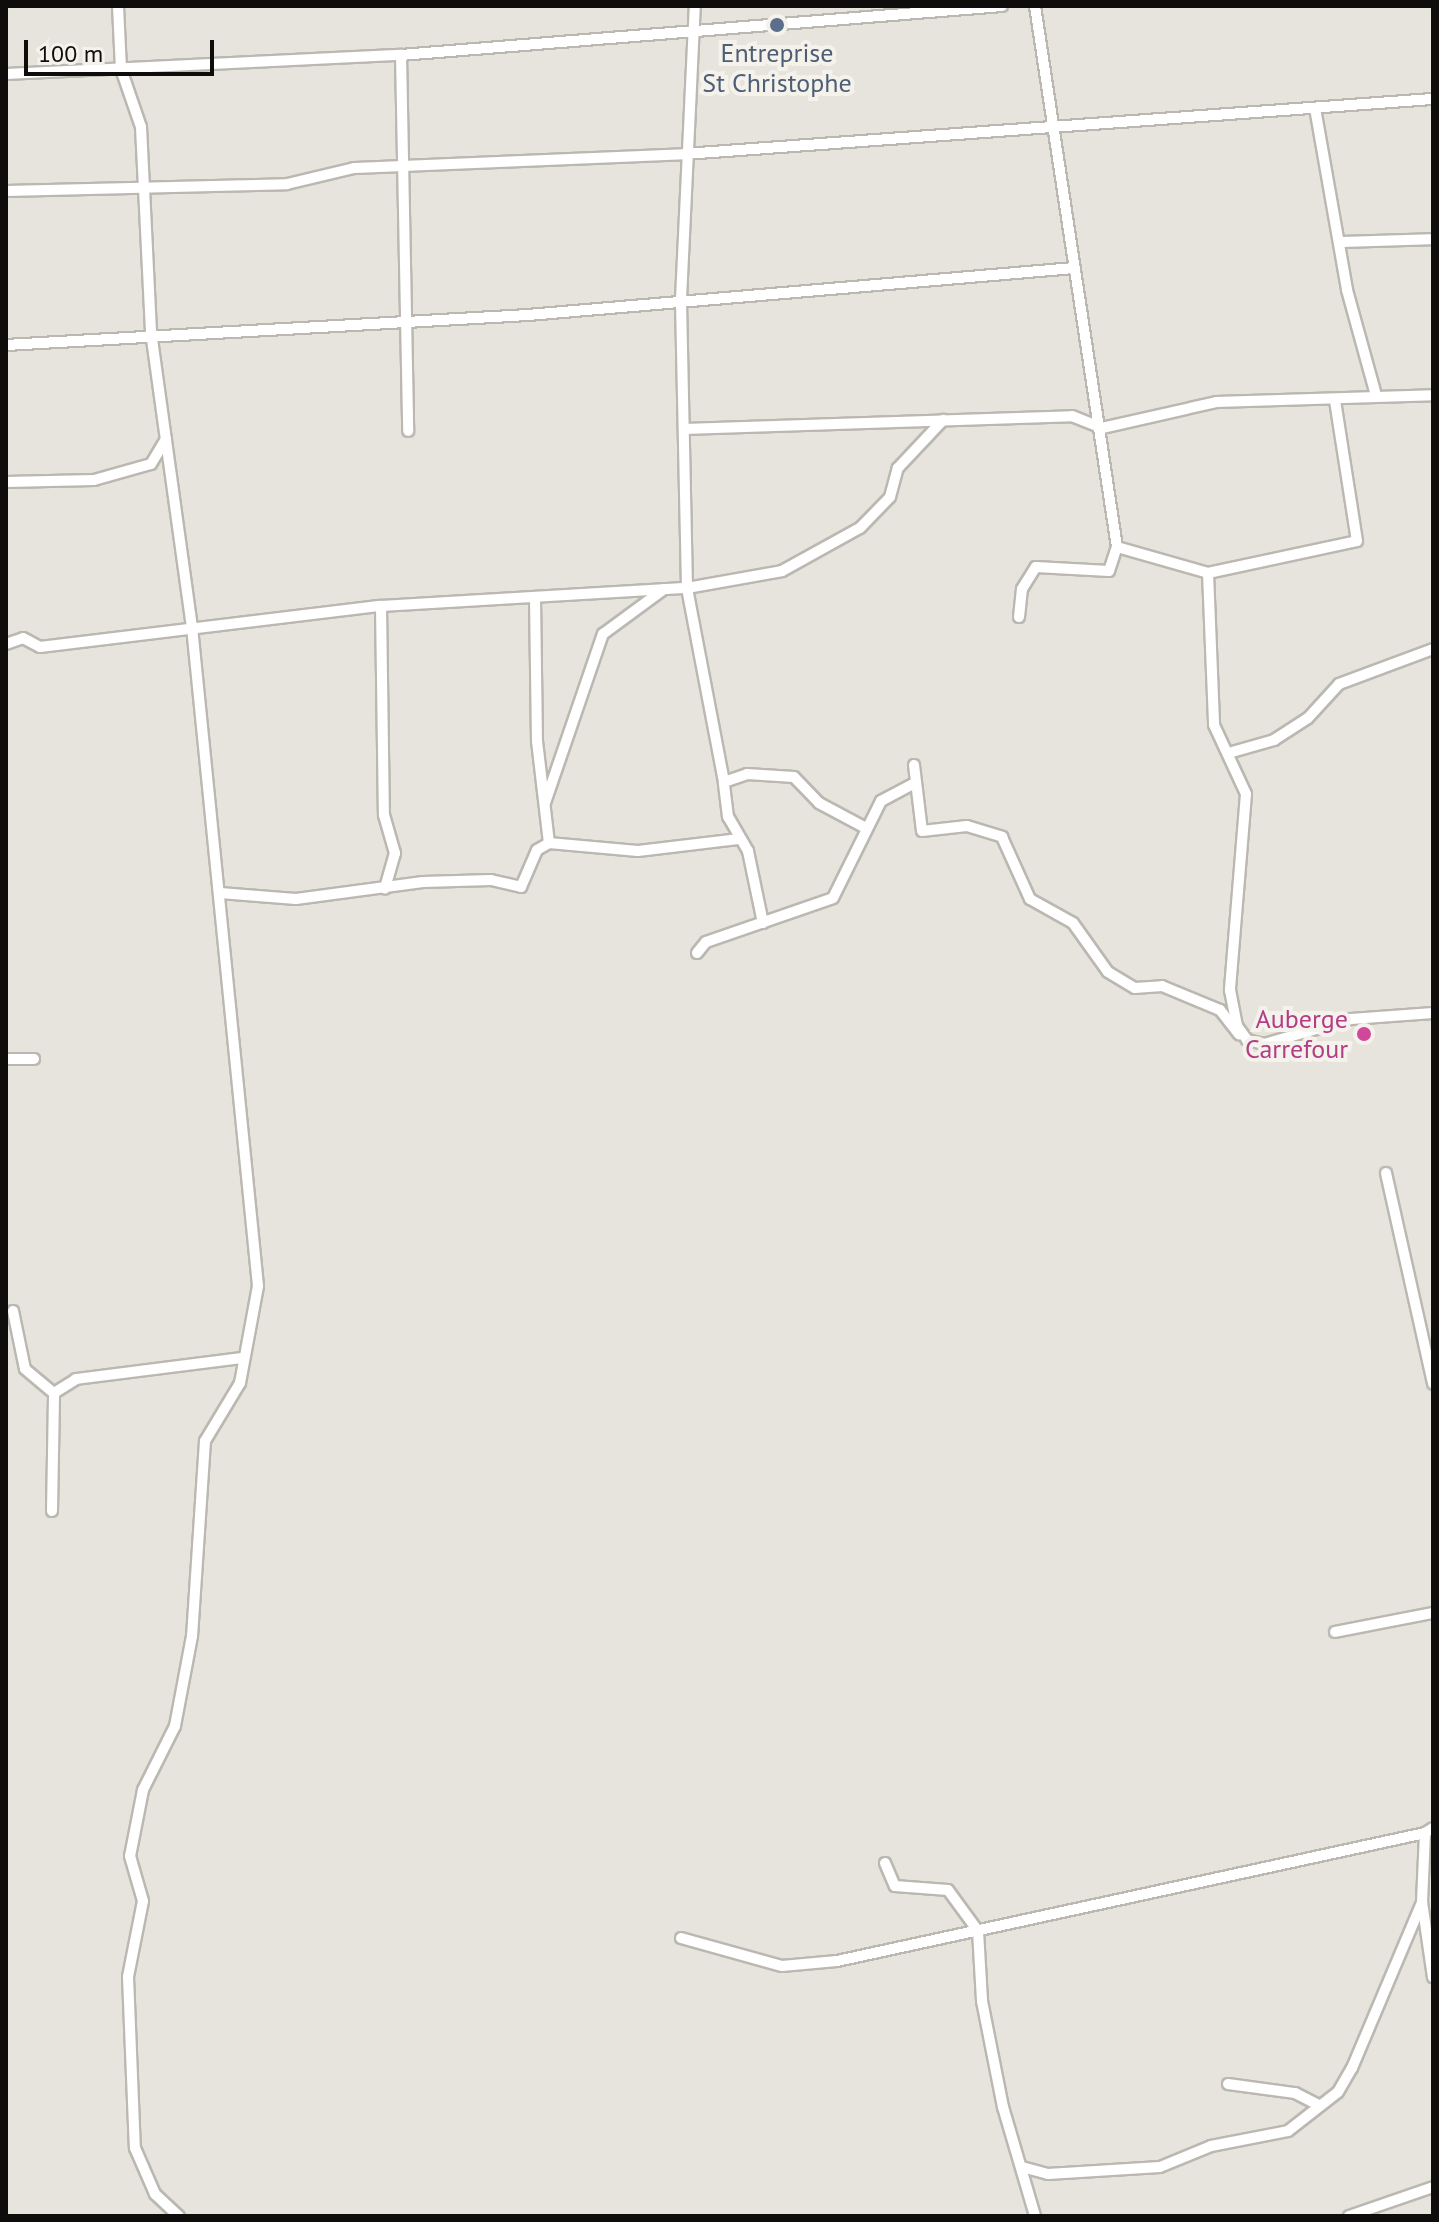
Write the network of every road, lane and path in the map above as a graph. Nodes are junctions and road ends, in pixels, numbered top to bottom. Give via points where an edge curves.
1 (118, 6) edge
2 (695, 6) edge
3 (1002, 6) edge
4 (1035, 6) edge
5 (697, 31) junction
6 (401, 55) junction
7 (121, 69) junction
8 (6, 74) edge
9 (1433, 99) edge
10 (1315, 108) junction
11 (1057, 127) junction
12 (685, 154) junction
13 (399, 165) junction
14 (144, 189) junction
15 (6, 191) edge
16 (1433, 239) edge
17 (1339, 242) junction
18 (1074, 268) junction
19 (681, 299) junction
20 (403, 316) junction
21 (151, 332) junction
22 (6, 345) edge
23 (1375, 392) junction
24 (1433, 395) edge
25 (1335, 400) junction
26 (945, 419) junction
27 (1102, 428) junction
28 (684, 429) junction
29 (408, 431) dead end
30 (166, 439) junction
31 (6, 482) edge
32 (1117, 547) junction
33 (1208, 573) junction
34 (687, 588) junction
35 (664, 589) junction
36 (535, 598) junction
37 (381, 606) junction
38 (1019, 617) dead end
39 (192, 627) junction
40 (6, 644) edge
41 (1433, 649) edge
42 (1232, 752) junction
43 (914, 765) dead end
44 (724, 782) junction
45 (913, 784) junction
46 (545, 803) junction
47 (864, 827) junction
48 (738, 839) junction
49 (549, 843) junction
50 (385, 889) junction
51 (220, 893) junction
52 (763, 923) junction
53 (697, 953) dead end
54 (1433, 1013) edge
55 (1247, 1040) junction
56 (6, 1059) edge
57 (34, 1059) dead end
58 (1386, 1173) dead end
59 (13, 1311) dead end
60 (1428, 1337) edge
61 (243, 1358) junction
62 (1431, 1361) edge
63 (1433, 1384) edge
64 (54, 1393) junction
65 (52, 1511) dead end
66 (1433, 1613) edge
67 (1335, 1632) dead end
68 (1429, 1831) edge
69 (885, 1863) dead end
70 (1428, 1903) edge
71 (978, 1931) junction
72 (681, 1938) dead end
73 (1433, 1977) edge
74 (1228, 2084) dead end
75 (1319, 2105) junction
76 (1022, 2167) junction
77 (1433, 2187) edge
78 (179, 2216) edge
79 (1035, 2216) edge
80 (1349, 2216) edge

1 - 7 street
2 - 5 street
3 - 5 street
4 - 11 street
5 - 6 street
5 - 12 street
6 - 7 street
6 - 13 street
7 - 8 street
7 - 14 street via 141,127
9 - 10 street
10 - 11 street
10 - 17 street
11 - 12 street
11 - 18 street
12 - 13 street
12 - 19 street
13 - 14 street via 287,184
13 - 20 street
14 - 15 street
14 - 21 street
16 - 17 street
17 - 23 street
18 - 19 street
18 - 27 street
19 - 20 street via 528,315
19 - 28 street
20 - 21 street
20 - 29 street
21 - 22 street
21 - 30 street
23 - 24 street
23 - 25 street
25 - 27 street via 1216,402
25 - 33 street via 1357,541
26 - 27 street via 1072,416
26 - 28 street
26 - 34 street via 898,468 890,497 860,528 782,571
27 - 32 street
28 - 34 street
30 - 31 street via 151,464 94,480
30 - 39 street
32 - 33 street
32 - 38 street via 1109,571 1036,567 1022,589
33 - 42 street via 1214,725
34 - 35 street
34 - 44 street
35 - 36 street
35 - 46 street via 603,634
36 - 37 street
36 - 46 street
37 - 39 street
37 - 50 street via 384,815 395,853
39 - 40 street via 40,647 23,638
39 - 51 street
41 - 42 street via 1339,684 1308,718 1274,740
42 - 55 street via 1246,794 1230,990
43 - 45 street
44 - 47 street via 747,774 794,777 819,803
44 - 48 street
45 - 47 street via 881,801
45 - 55 street via 922,831 967,826 1002,837 1030,899 1073,923 1108,972 1135,988 1174,989 1220,1010
46 - 49 street
47 - 52 street via 833,898
48 - 49 street via 638,851
48 - 52 street via 748,851
49 - 50 street via 537,850 521,887 491,880
50 - 51 street via 296,899
51 - 61 street via 258,1286
52 - 53 street via 706,942
54 - 55 street via 1351,1019 1264,1044
56 - 57 street
58 - 60 street
59 - 64 street via 25,1369
60 - 62 street
61 - 64 street via 76,1379
61 - 78 street via 240,1383 205,1441 192,1636 175,1726 143,1790 130,1856 143,1901 128,1977 135,2148 155,2194
62 - 63 street
64 - 65 street
66 - 67 street
68 - 70 street
68 - 71 street
69 - 71 street via 895,1886 948,1890
70 - 73 street
70 - 75 street via 1352,2068 1338,2092
71 - 72 street via 782,1966
71 - 76 street via 982,2001
74 - 75 street via 1295,2093
75 - 76 street via 1288,2131 1211,2146 1160,2167 1048,2174
76 - 79 street
77 - 80 street

